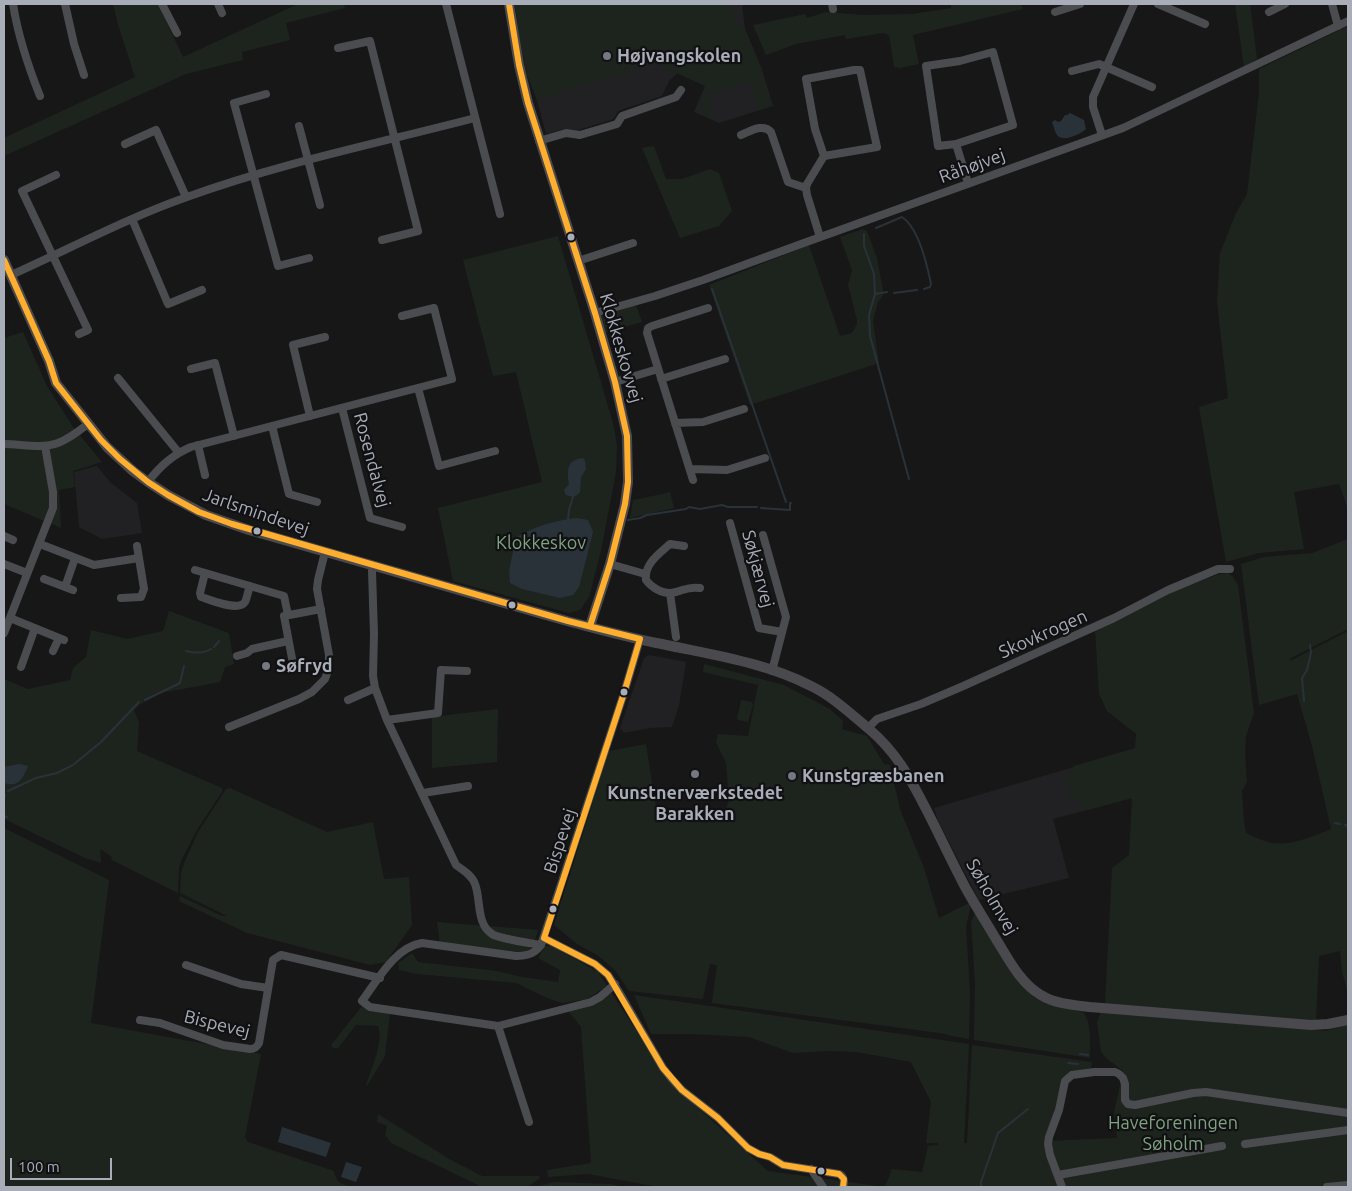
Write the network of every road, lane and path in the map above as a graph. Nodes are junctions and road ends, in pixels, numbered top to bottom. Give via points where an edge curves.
1 (13, 4) edge
2 (65, 4) edge
3 (162, 4) edge
4 (218, 4) edge
5 (446, 4) edge
6 (509, 4) edge
7 (1080, 4) edge
8 (1134, 4) edge
9 (1158, 4) edge
10 (1332, 4) edge
11 (1281, 6) edge
12 (1055, 12) dead end
13 (1270, 12) dead end
14 (222, 13) dead end
15 (1283, 16) dead end
16 (1348, 21) edge
17 (1205, 24) dead end
18 (1338, 26) junction
19 (177, 33) dead end
20 (338, 48) dead end
21 (1107, 67) junction
22 (1072, 71) dead end
23 (84, 75) dead end
24 (1152, 87) dead end
25 (681, 90) dead end
26 (266, 94) dead end
27 (40, 96) dead end
28 (476, 118) junction
29 (299, 126) dead end
30 (741, 135) dead end
31 (1102, 135) junction
32 (395, 138) junction
33 (539, 141) junction
34 (124, 144) dead end
35 (956, 144) junction
36 (824, 156) junction
37 (308, 160) junction
38 (56, 175) dead end
39 (253, 175) junction
40 (968, 184) junction
41 (806, 188) junction
42 (186, 197) junction
43 (320, 205) dead end
44 (500, 214) dead end
45 (132, 219) junction
46 (820, 237) junction
47 (382, 240) dead end
48 (633, 243) dead end
49 (53, 255) junction
50 (309, 258) dead end
51 (4, 260) edge
52 (578, 261) junction
53 (11, 275) junction
54 (202, 290) dead end
55 (708, 308) dead end
56 (595, 313) junction
57 (402, 316) dead end
58 (79, 334) dead end
59 (325, 336) dead end
60 (725, 359) dead end
61 (190, 369) dead end
62 (658, 369) junction
63 (118, 378) dead end
64 (661, 379) junction
65 (615, 382) junction
66 (418, 388) junction
67 (342, 408) junction
68 (744, 409) dead end
69 (310, 416) junction
70 (675, 423) junction
71 (88, 424) junction
72 (272, 426) junction
73 (234, 436) junction
74 (4, 444) edge
75 (198, 445) junction
76 (45, 446) junction
77 (495, 450) dead end
78 (179, 453) junction
79 (766, 458) dead end
80 (690, 469) junction
81 (205, 475) dead end
82 (693, 480) dead end
83 (148, 482) junction
84 (317, 502) dead end
85 (730, 523) dead end
86 (402, 527) dead end
87 (763, 535) dead end
88 (4, 536) edge
89 (13, 540) dead end
90 (40, 544) junction
91 (136, 546) dead end
92 (684, 546) dead end
93 (325, 552) junction
94 (75, 558) junction
95 (139, 558) junction
96 (4, 564) edge
97 (610, 564) junction
98 (374, 566) junction
99 (1230, 569) dead end
100 (195, 570) dead end
101 (28, 573) junction
102 (205, 573) junction
103 (645, 574) junction
104 (44, 579) dead end
105 (250, 586) junction
106 (65, 587) junction
107 (700, 588) dead end
108 (73, 590) dead end
109 (670, 593) junction
110 (141, 596) junction
111 (121, 598) dead end
112 (142, 606) dead end
113 (321, 609) junction
114 (288, 615) junction
115 (10, 618) junction
116 (590, 626) junction
117 (36, 628) junction
118 (782, 632) junction
119 (4, 634) edge
120 (676, 637) dead end
121 (640, 639) junction
122 (288, 641) junction
123 (53, 651) dead end
124 (237, 656) dead end
125 (21, 667) dead end
126 (294, 669) dead end
127 (467, 671) dead end
128 (772, 671) junction
129 (375, 688) junction
130 (348, 700) dead end
131 (387, 720) junction
132 (229, 727) dead end
133 (868, 728) junction
134 (468, 786) dead end
135 (423, 793) junction
136 (542, 942) junction
137 (186, 965) dead end
138 (380, 978) junction
139 (615, 984) junction
140 (268, 988) junction
141 (140, 1020) dead end
142 (1348, 1020) edge
143 (498, 1026) junction
144 (1348, 1113) edge
145 (529, 1122) dead end
146 (1348, 1130) edge
147 (1245, 1144) dead end
148 (1222, 1146) dead end
149 (811, 1169) junction
150 (1058, 1175) junction
151 (1348, 1185) edge
152 (823, 1187) edge
153 (844, 1187) edge
154 (1062, 1187) edge
155 (1327, 1187) edge

1 - 27 street via 21,42
2 - 23 street
3 - 19 street
4 - 14 street
5 - 28 street
6 - 33 street, Klokkeskovvej via 519,65
7 - 12 street
8 - 21 street
9 - 17 street
10 - 18 street
11 - 13 street
11 - 15 street
16 - 18 street, Råhøjvej
18 - 31 street, Råhøjvej
20 - 32 street via 370,41
21 - 22 street via 1099,64
21 - 24 street
21 - 31 street via 1092,103
25 - 33 street via 676,97 622,116 617,124 580,135 566,133
26 - 39 street via 234,103
28 - 32 street
28 - 44 street
29 - 37 street
30 - 41 street via 762,127 768,129 788,182
31 - 40 street, Råhøjvej
32 - 37 street
32 - 47 street via 418,231
33 - 52 street, Klokkeskovvej
34 - 42 street via 156,130
35 - 35 street via 1013,125 994,52 926,66 938,146
35 - 40 street
36 - 36 street via 877,147 860,70 806,79 815,129
36 - 41 street
37 - 39 street
37 - 43 street
38 - 49 street via 22,191
39 - 42 street
39 - 50 street via 278,266
40 - 46 street, Råhøjvej
41 - 46 street
42 - 45 street
45 - 49 street
45 - 54 street via 168,304
46 - 56 street, Råhøjvej via 655,296
48 - 52 street
49 - 53 street
49 - 58 street via 88,330
51 - 53 street, Jarlsmindevej
52 - 56 street, Klokkeskovvej
53 - 71 street, Jarlsmindevej via 56,383
55 - 62 street via 648,328
56 - 65 street, Klokkeskovvej
57 - 66 street, Rosendalvej via 434,308 452,379
59 - 69 street via 293,344
60 - 64 street
61 - 73 street via 215,363
62 - 64 street
62 - 65 street
63 - 78 street
64 - 70 street
65 - 97 street, Klokkeskovvej via 627,436 628,482
66 - 67 street, Rosendalvej
66 - 77 street via 439,466
67 - 69 street, Rosendalvej
67 - 86 street, Rosendalvej via 370,518
68 - 70 street via 702,422
69 - 72 street, Rosendalvej
70 - 80 street
71 - 76 street via 64,440
71 - 83 street, Jarlsmindevej via 120,460
72 - 73 street, Rosendalvej
72 - 84 street via 289,494
73 - 75 street, Rosendalvej
74 - 76 street
75 - 78 street, Rosendalvej
75 - 81 street
76 - 90 street via 54,501
78 - 83 street, Rosendalvej
79 - 80 street via 727,470
80 - 82 street
83 - 93 street, Jarlsmindevej via 206,515
85 - 118 street, Søkjærvej via 758,628
87 - 118 street, Søkjærvej via 785,610
88 - 89 street
90 - 94 street
90 - 101 street
91 - 95 street
92 - 103 street via 670,544 654,558
93 - 98 street, Jarlsmindevej
93 - 113 street via 317,589
94 - 95 street via 94,565
94 - 106 street
95 - 110 street via 144,589
96 - 101 street
97 - 103 street
97 - 116 street, Klokkeskovvej
98 - 116 street, Jarlsmindevej
98 - 129 street via 372,676
99 - 133 street, Skovkrogen via 1218,569 1168,590 961,687 877,719
100 - 102 street
101 - 115 street
102 - 105 street
102 - 105 street via 201,597 234,607 244,603
103 - 109 street via 649,585
104 - 106 street
105 - 114 street via 284,596
106 - 108 street
107 - 109 street via 684,588
109 - 120 street
110 - 111 street
110 - 112 street
113 - 114 street
113 - 132 street via 329,655 325,679 299,699
114 - 122 street via 284,616
115 - 117 street
115 - 119 street
116 - 121 street, Søholmvej
117 - 123 street via 62,639
117 - 125 street
118 - 128 street, Søkjærvej
121 - 128 street, Søholmvej via 743,661
121 - 136 street, Bispevej
122 - 124 street via 252,648
122 - 126 street
127 - 131 street via 441,670 438,712
128 - 133 street, Søholmvej via 813,687
129 - 130 street
129 - 131 street
131 - 135 street
133 - 142 street, Søholmvej via 896,756 908,774 974,903 1017,971 1040,995 1058,1002 1090,1007 1301,1024
134 - 135 street
135 - 136 street via 456,865 475,884 482,921 487,930 494,935
136 - 138 street via 537,950 525,956 415,944 400,952
136 - 139 street via 595,964
137 - 140 street via 241,984
138 - 140 street, Bispevej via 281,955 273,960
138 - 143 street via 362,1001 370,1007
139 - 143 street via 591,1002
139 - 149 street via 664,1068 682,1090 718,1118 748,1148 783,1165
140 - 141 street, Bispevej via 259,1043 254,1049 223,1045 160,1023
143 - 145 street
144 - 150 street via 1206,1092 1134,1105 1125,1100 1123,1078 1115,1072 1072,1075 1065,1081 1048,1144
146 - 147 street
148 - 150 street
149 - 152 street
149 - 153 street via 841,1175
150 - 154 street
151 - 155 street

